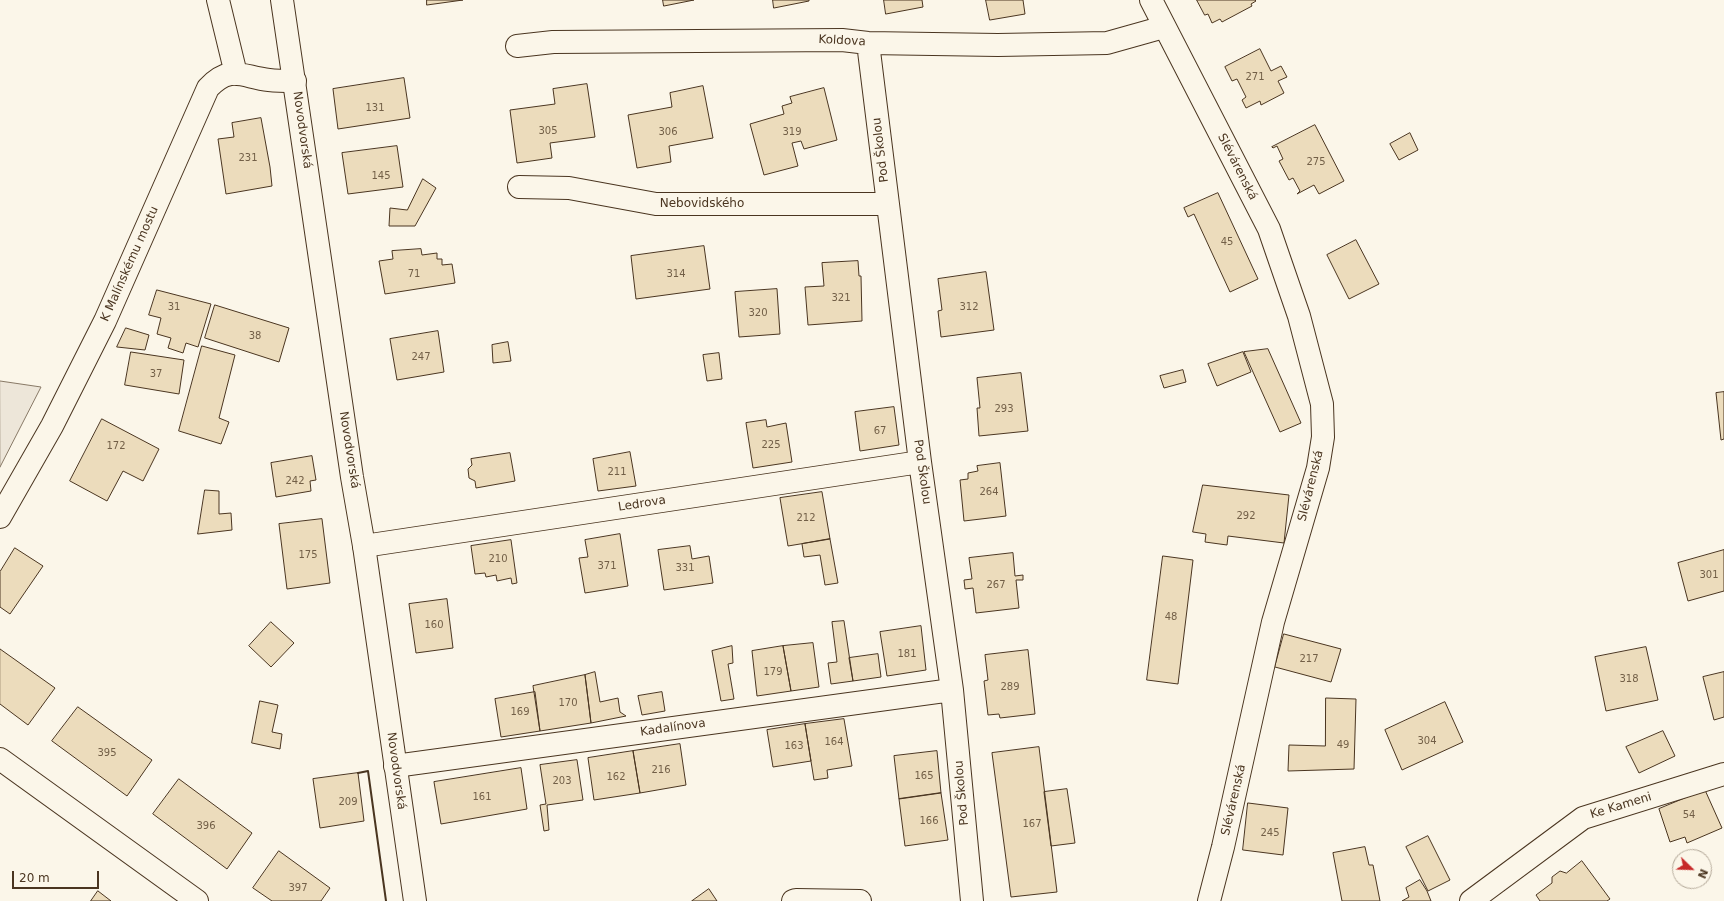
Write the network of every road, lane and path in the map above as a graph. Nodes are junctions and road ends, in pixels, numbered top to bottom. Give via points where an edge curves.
1 (282, 0) edge
2 (1151, 0) edge
3 (221, 1) edge
4 (1164, 27) junction
5 (868, 43) junction
6 (517, 46) dead end
7 (236, 74) junction
8 (294, 81) junction
9 (519, 187) dead end
10 (887, 204) junction
11 (920, 462) junction
12 (0, 517) edge
13 (364, 546) junction
14 (952, 690) junction
15 (0, 760) edge
16 (395, 766) junction
17 (1724, 774) edge
18 (198, 901) edge
19 (415, 901) edge
20 (793, 901) edge
21 (860, 901) edge
22 (972, 901) edge
23 (1209, 901) edge
24 (1471, 901) edge

1 - 8 street, Novodvorská
2 - 4 street, Slévárenská
3 - 7 street
4 - 5 street, Koldova via 1107,43
4 - 23 street, Slévárenská via 1269,230 1299,316 1322,410 1323,437 1318,468 1273,622
5 - 6 street, Koldova via 842,40 672,40 553,42
5 - 10 street, Pod Školou
7 - 8 street, K Malínskému mostu via 269,80
7 - 12 street, K Malínskému mostu via 218,78 205,93 105,321 52,426
8 - 13 street, Novodvorská
9 - 10 street, Nebovidského via 569,188 656,204
10 - 11 street, Pod Školou
11 - 13 street, Ledrova
11 - 14 street, Pod Školou
13 - 16 street, Novodvorská
14 - 16 street, Kadalínova
14 - 22 street, Pod Školou
15 - 18 street
16 - 19 street, Novodvorská
17 - 24 street, Ke Kameni via 1583,818
20 - 21 street

